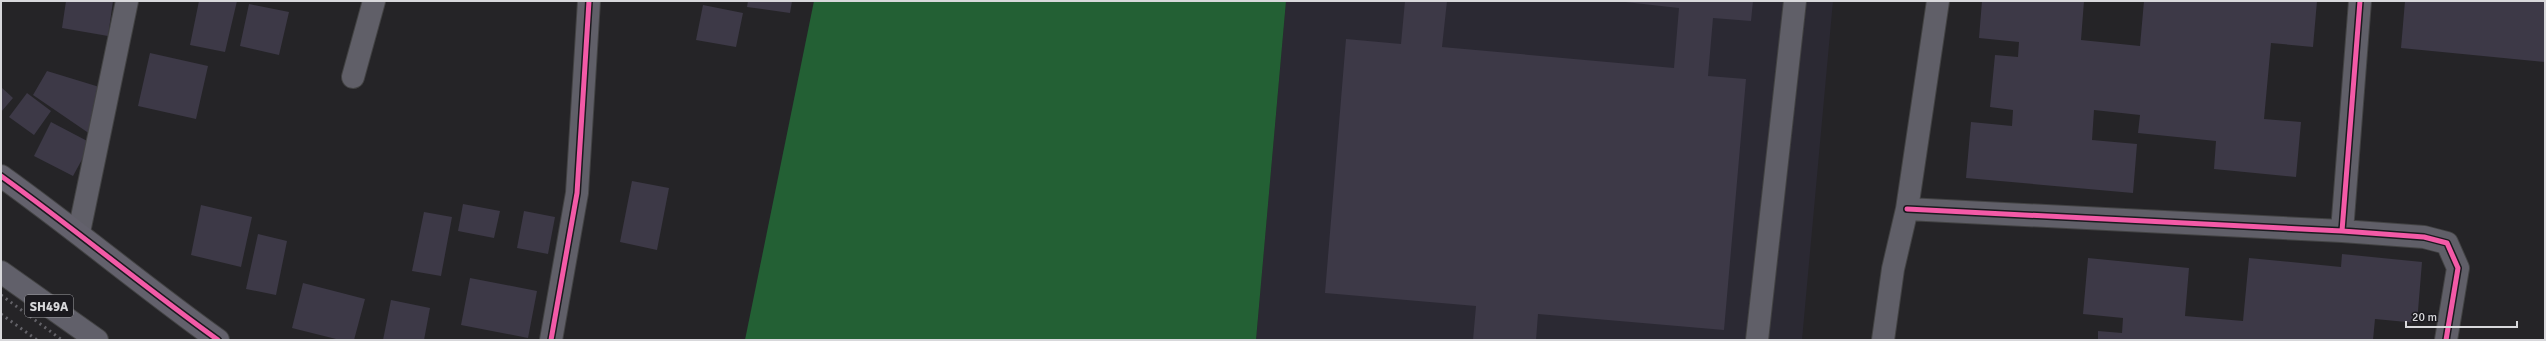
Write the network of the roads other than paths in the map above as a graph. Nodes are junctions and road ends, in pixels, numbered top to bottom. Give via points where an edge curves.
1 (127, 1) edge
2 (374, 1) edge
3 (589, 1) edge
4 (1795, 1) edge
5 (1938, 1) edge
6 (2360, 1) edge
7 (353, 78) dead end
8 (1, 176) edge
9 (1907, 209) junction
10 (2342, 231) junction
11 (79, 232) junction
12 (1, 272) edge
13 (97, 340) edge
14 (218, 340) edge
15 (551, 340) edge
16 (1757, 340) edge
17 (1883, 340) edge
18 (2446, 340) edge

1 - 11 street
2 - 7 street
3 - 15 street via 577,193
4 - 16 street
5 - 9 street
6 - 10 street
8 - 11 street
9 - 10 street
9 - 17 street via 1893,269
10 - 18 street via 2424,237 2447,243 2458,268
11 - 14 street via 173,308
12 - 13 main road, SH49A

